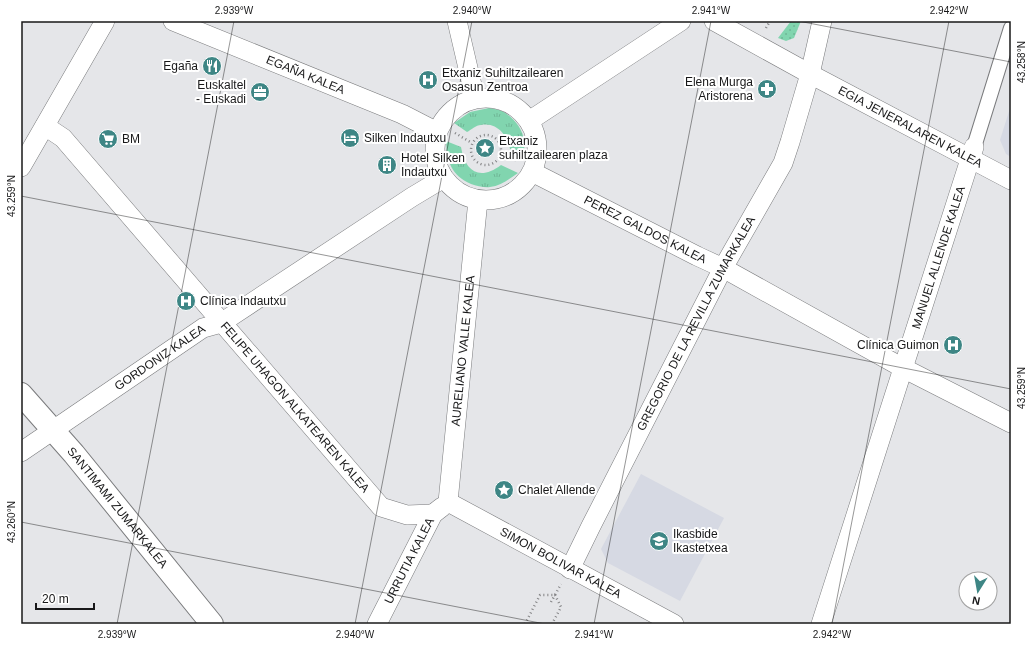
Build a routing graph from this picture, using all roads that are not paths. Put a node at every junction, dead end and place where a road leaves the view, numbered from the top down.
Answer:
1 (104, 21) edge
2 (173, 21) edge
3 (457, 21) edge
4 (681, 21) edge
5 (714, 21) edge
6 (822, 21) edge
7 (1011, 28) edge
8 (810, 74) junction
9 (474, 95) junction
10 (532, 119) junction
11 (45, 126) junction
12 (439, 130) junction
13 (972, 153) junction
14 (21, 167) edge
15 (530, 170) junction
16 (440, 180) junction
17 (1011, 180) edge
18 (478, 203) junction
19 (723, 268) junction
20 (221, 323) junction
21 (903, 368) junction
22 (21, 394) edge
23 (1011, 424) edge
24 (53, 430) junction
25 (21, 452) edge
26 (441, 508) junction
27 (570, 569) junction
28 (212, 624) edge
29 (377, 624) edge
30 (674, 624) edge
31 (821, 624) edge

1 - 11 street
2 - 12 street, EGAÑA KALEA
3 - 9 street
4 - 10 street
5 - 8 street, EGIA JENERALAREN KALEA
6 - 8 street, GREGORIO DE LA REVILLA ZUMARKALEA
7 - 13 street, MANUEL ALLENDE KALEA
8 - 13 street, EGIA JENERALAREN KALEA
8 - 19 street, GREGORIO DE LA REVILLA ZUMARKALEA
9 - 10 street
9 - 12 street
10 - 15 street
11 - 14 street
11 - 20 street, FELIPE UHAGON ALKATEAREN KALEA
12 - 16 street
13 - 17 street, EGIA JENERALAREN KALEA
13 - 21 street, MANUEL ALLENDE KALEA
15 - 18 street
15 - 19 street, PEREZ GALDOS KALEA
16 - 18 street
16 - 20 street, GORDONIZ KALEA
18 - 26 street, AURELIANO VALLE KALEA
19 - 21 street, PEREZ GALDOS KALEA
19 - 27 street, GREGORIO DE LA REVILLA ZUMARKALEA
20 - 24 street, GORDONIZ KALEA
20 - 26 street, FELIPE UHAGON ALKATEAREN KALEA
21 - 23 street, PEREZ GALDOS KALEA
21 - 31 street, MANUEL ALLENDE KALEA
22 - 24 street, SANTIMAMI ZUMARKALEA
24 - 25 street, GORDONIZ KALEA
24 - 28 street, SANTIMAMI ZUMARKALEA
26 - 27 street, SIMON BOLIVAR KALEA
26 - 29 street, URRUTIA KALEA
27 - 30 street, SIMON BOLIVAR KALEA

